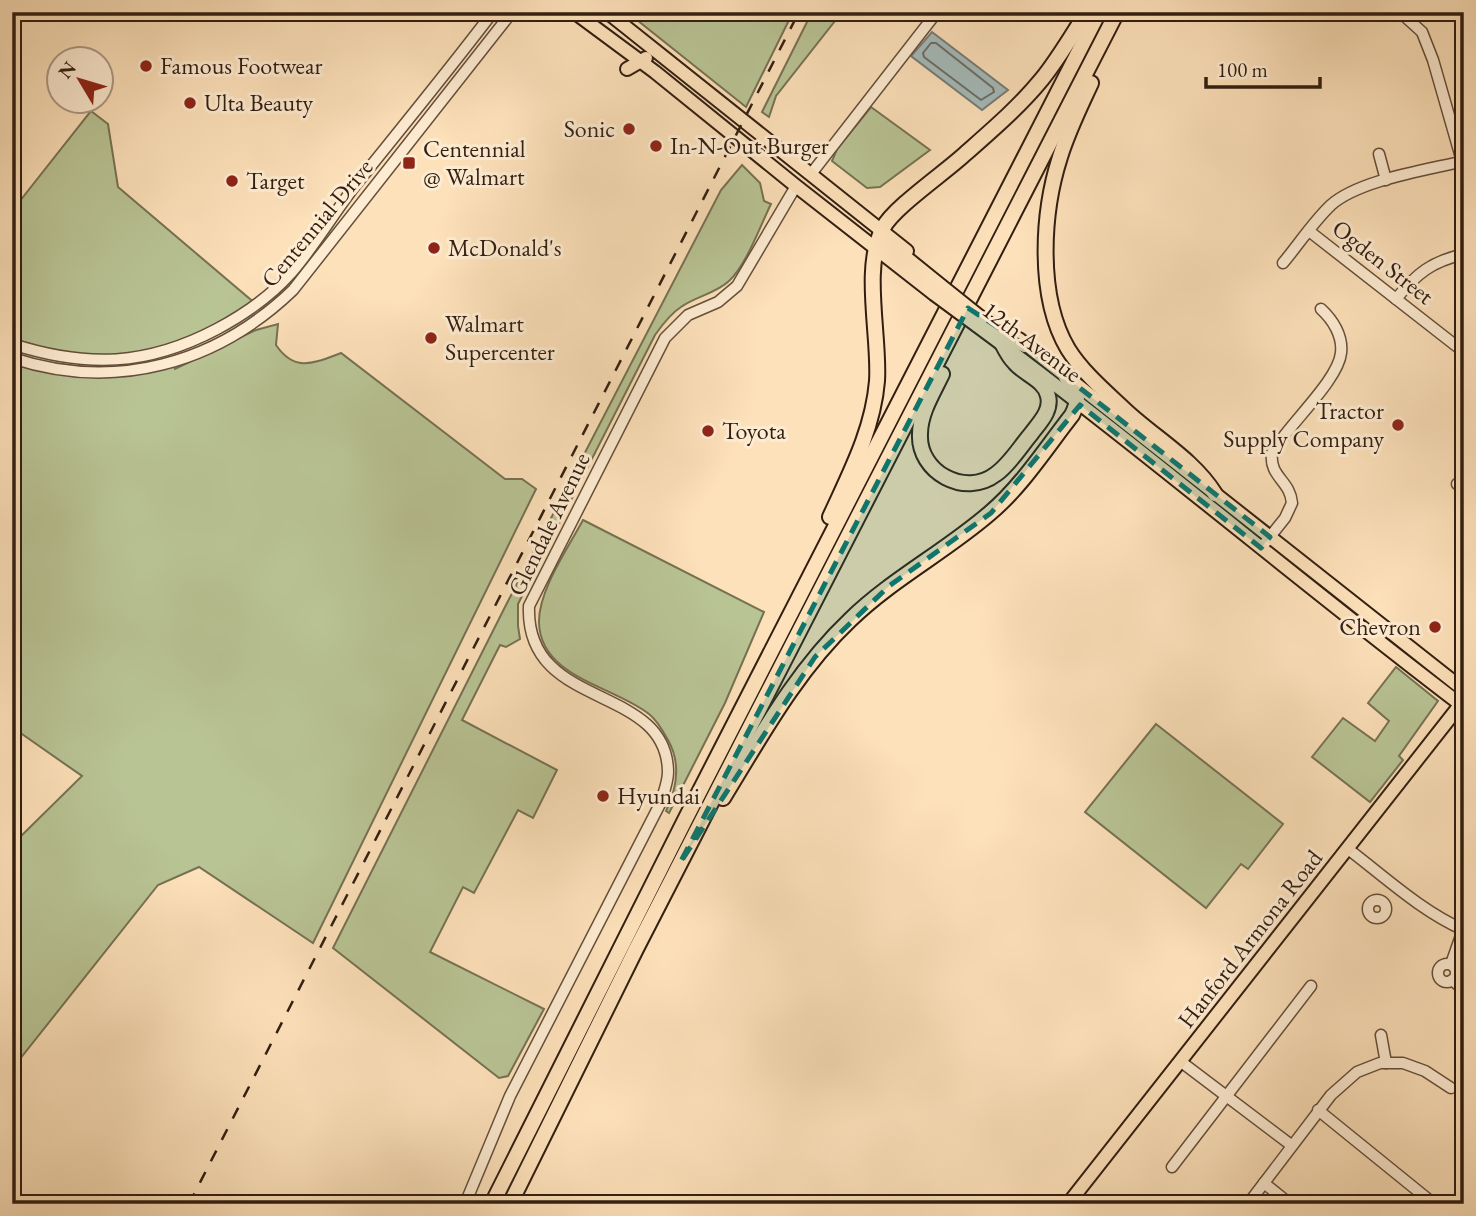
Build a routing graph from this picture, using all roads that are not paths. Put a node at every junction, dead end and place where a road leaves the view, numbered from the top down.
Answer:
1 (493, 12) edge
2 (512, 12) edge
3 (574, 12) edge
4 (607, 12) edge
5 (937, 12) edge
6 (1087, 12) edge
7 (1099, 12) edge
8 (1120, 12) edge
9 (1399, 12) edge
10 (640, 61) junction
11 (627, 69) dead end
12 (719, 102) junction
13 (752, 151) junction
14 (1378, 153) dead end
15 (1463, 161) edge
16 (811, 174) junction
17 (1387, 180) junction
18 (796, 186) junction
19 (882, 230) junction
20 (1309, 231) junction
21 (877, 248) junction
22 (1464, 254) edge
23 (1283, 263) dead end
24 (939, 287) junction
25 (974, 291) junction
26 (1396, 299) junction
27 (1321, 309) dead end
28 (980, 318) junction
29 (12, 344) edge
30 (1003, 345) junction
31 (1025, 345) joint
32 (1464, 352) edge
33 (12, 353) edge
34 (45, 354) junction
35 (12, 358) edge
36 (1066, 377) junction
37 (1078, 404) junction
38 (1215, 494) junction
39 (1270, 537) junction
40 (1261, 548) junction
41 (758, 676) junction
42 (1464, 690) edge
43 (1463, 704) edge
44 (1348, 849) junction
45 (680, 863) junction
46 (1396, 887) junction
47 (1383, 903) dead end
48 (1463, 930) edge
49 (1451, 964) junction
50 (1452, 980) junction
51 (1311, 986) dead end
52 (1464, 990) edge
53 (1381, 1035) dead end
54 (1180, 1061) junction
55 (1386, 1063) junction
56 (1451, 1088) dead end
57 (1225, 1096) junction
58 (1318, 1110) junction
59 (1291, 1145) junction
60 (1172, 1167) dead end
61 (1264, 1183) junction
62 (465, 1204) edge
63 (492, 1204) edge
64 (510, 1204) edge
65 (1068, 1204) edge
66 (1248, 1204) edge
67 (1290, 1204) edge
68 (1434, 1204) edge

1 - 34 street, Centennial Drive
2 - 35 street, Centennial Drive
3 - 10 main road
4 - 12 main road
5 - 16 street
6 - 19 highway
7 - 41 highway
8 - 25 highway
8 - 38 highway
9 - 15 street
10 - 11 main road
10 - 12 main road
10 - 13 main road
12 - 16 main road
13 - 16 main road
13 - 18 main road
14 - 17 street
15 - 17 street
16 - 19 main road
17 - 20 street
18 - 21 main road
18 - 62 street, Glendale Avenue
19 - 21 highway
19 - 24 main road
20 - 23 street
20 - 26 street, Ogden Street
21 - 24 highway
21 - 41 highway
22 - 26 street
24 - 28 highway, bridge
25 - 30 highway
25 - 45 highway
26 - 32 street, Ogden Street
27 - 39 street
28 - 30 main road, 12th Avenue
28 - 31 highway
29 - 34 street, Centennial Drive
30 - 37 main road, 12th Avenue
31 - 36 main road, 12th Avenue
33 - 34 street
36 - 37 highway
36 - 38 main road, 12th Avenue
37 - 40 main road, 12th Avenue
37 - 45 highway
38 - 39 main road, 12th Avenue
39 - 40 street
39 - 42 main road, 12th Avenue
40 - 43 main road, 12th Avenue
41 - 63 highway
43 - 44 main road, Hanford Armona Road
44 - 46 street
44 - 54 main road, Hanford Armona Road
45 - 64 highway
46 - 47 street
46 - 48 street
48 - 49 street
49 - 50 street
49 - 50 street
50 - 52 street
51 - 57 street
53 - 55 street
54 - 57 street
54 - 65 main road, Hanford Armona Road
55 - 56 street
55 - 58 street
57 - 59 street
57 - 60 street
58 - 59 street
58 - 68 street
59 - 61 street
61 - 66 street
61 - 67 street

